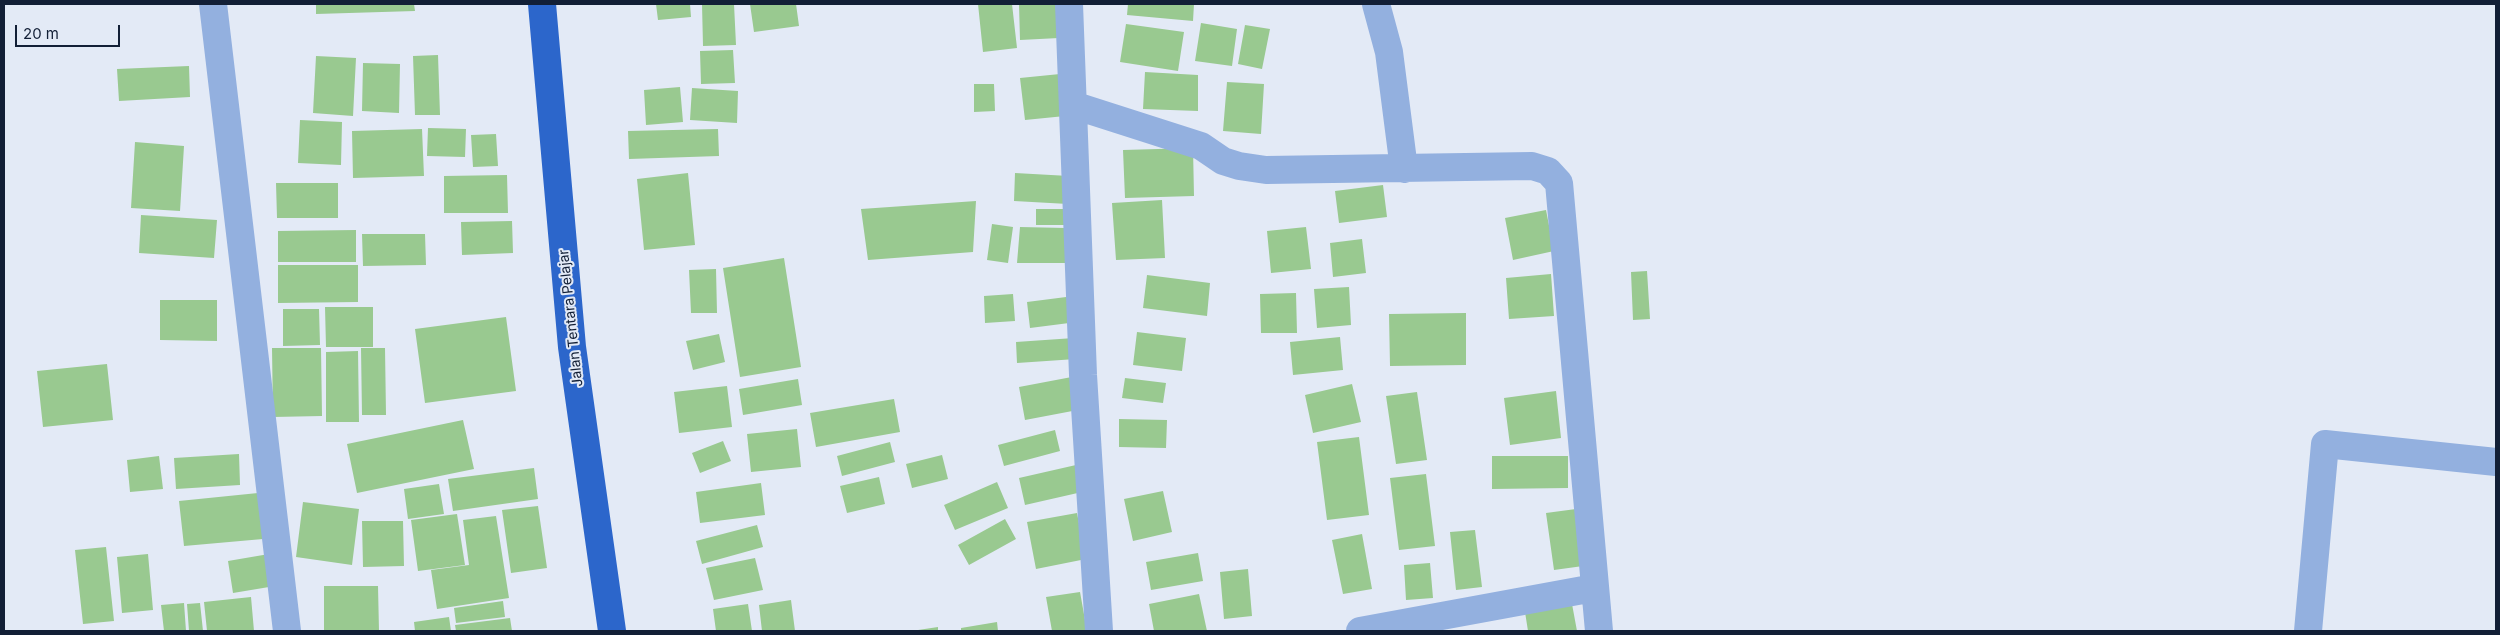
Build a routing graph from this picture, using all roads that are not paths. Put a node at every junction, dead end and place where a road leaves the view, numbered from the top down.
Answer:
1 (213, 4) edge
2 (542, 4) edge
3 (1069, 4) edge
4 (1376, 4) edge
5 (1073, 105) junction
6 (1404, 169) junction
7 (2496, 462) edge
8 (1594, 588) junction
9 (288, 631) edge
10 (612, 631) edge
11 (1098, 631) edge
12 (1360, 631) edge
13 (1599, 631) edge
14 (2308, 631) edge

1 - 9 street
2 - 10 highway, Jalan Tentara Pelajar
3 - 5 street
4 - 6 street
5 - 6 street
5 - 11 street
6 - 8 street
7 - 14 street
8 - 12 street
8 - 13 street

